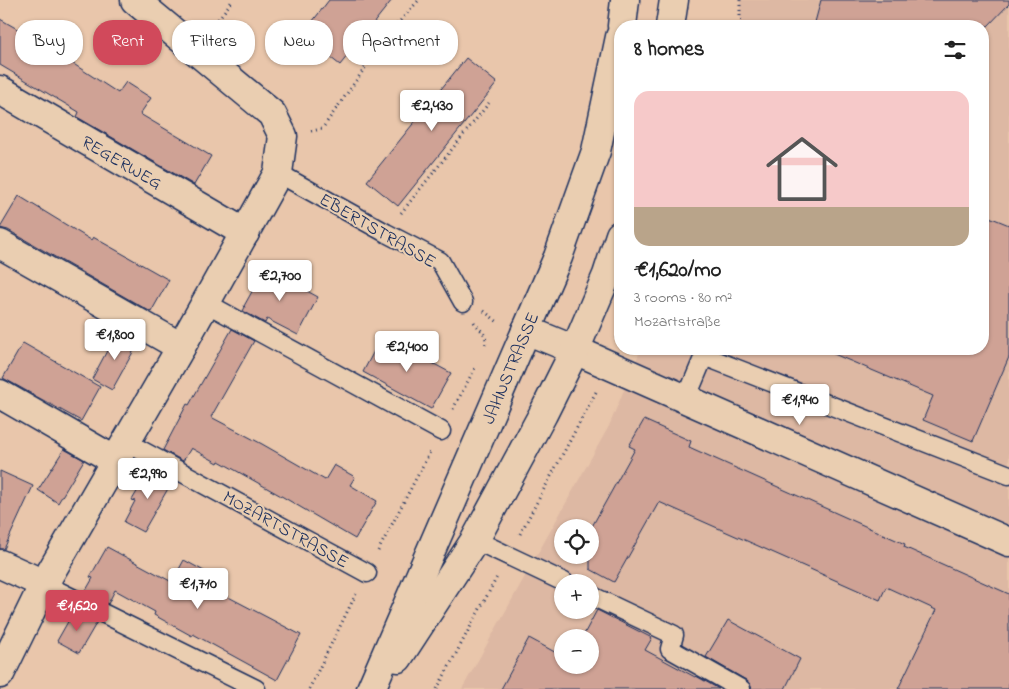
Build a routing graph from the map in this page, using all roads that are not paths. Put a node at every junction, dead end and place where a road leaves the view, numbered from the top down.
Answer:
1 (136, 0) edge
2 (625, 0) edge
3 (674, 0) edge
4 (623, 20) edge
5 (671, 20) edge
6 (614, 66) edge
7 (0, 90) edge
8 (278, 173) junction
9 (245, 233) junction
10 (0, 244) edge
11 (614, 253) edge
12 (463, 302) road end
13 (206, 303) junction
14 (526, 330) junction
15 (181, 347) junction
16 (575, 350) junction
17 (0, 394) edge
18 (686, 399) junction
19 (440, 431) road end
20 (121, 452) junction
21 (1009, 476) edge
22 (475, 540) junction
23 (1009, 542) edge
24 (0, 564) edge
25 (367, 573) road end
26 (554, 577) edge
27 (44, 584) junction
28 (599, 599) edge
29 (0, 674) edge
30 (256, 689) edge
31 (371, 689) edge
32 (378, 689) edge
33 (741, 689) edge

1 - 8 street
2 - 4 street
3 - 5 street
6 - 14 street, JAHNSTRASSE
7 - 9 street, REGERWEG
8 - 9 street
8 - 12 lane, EBERTSTRASSE
9 - 13 street
10 - 15 street
11 - 16 street
13 - 15 street
13 - 19 lane
14 - 16 street
14 - 31 street, JAHNSTRASSE
15 - 20 street
16 - 18 street
16 - 22 street
17 - 20 street
18 - 21 lane
18 - 23 street
20 - 25 lane, MOZARTSTRASSE
20 - 27 street
22 - 26 lane
22 - 32 street
24 - 27 street
27 - 29 street
27 - 30 lane
28 - 33 lane

